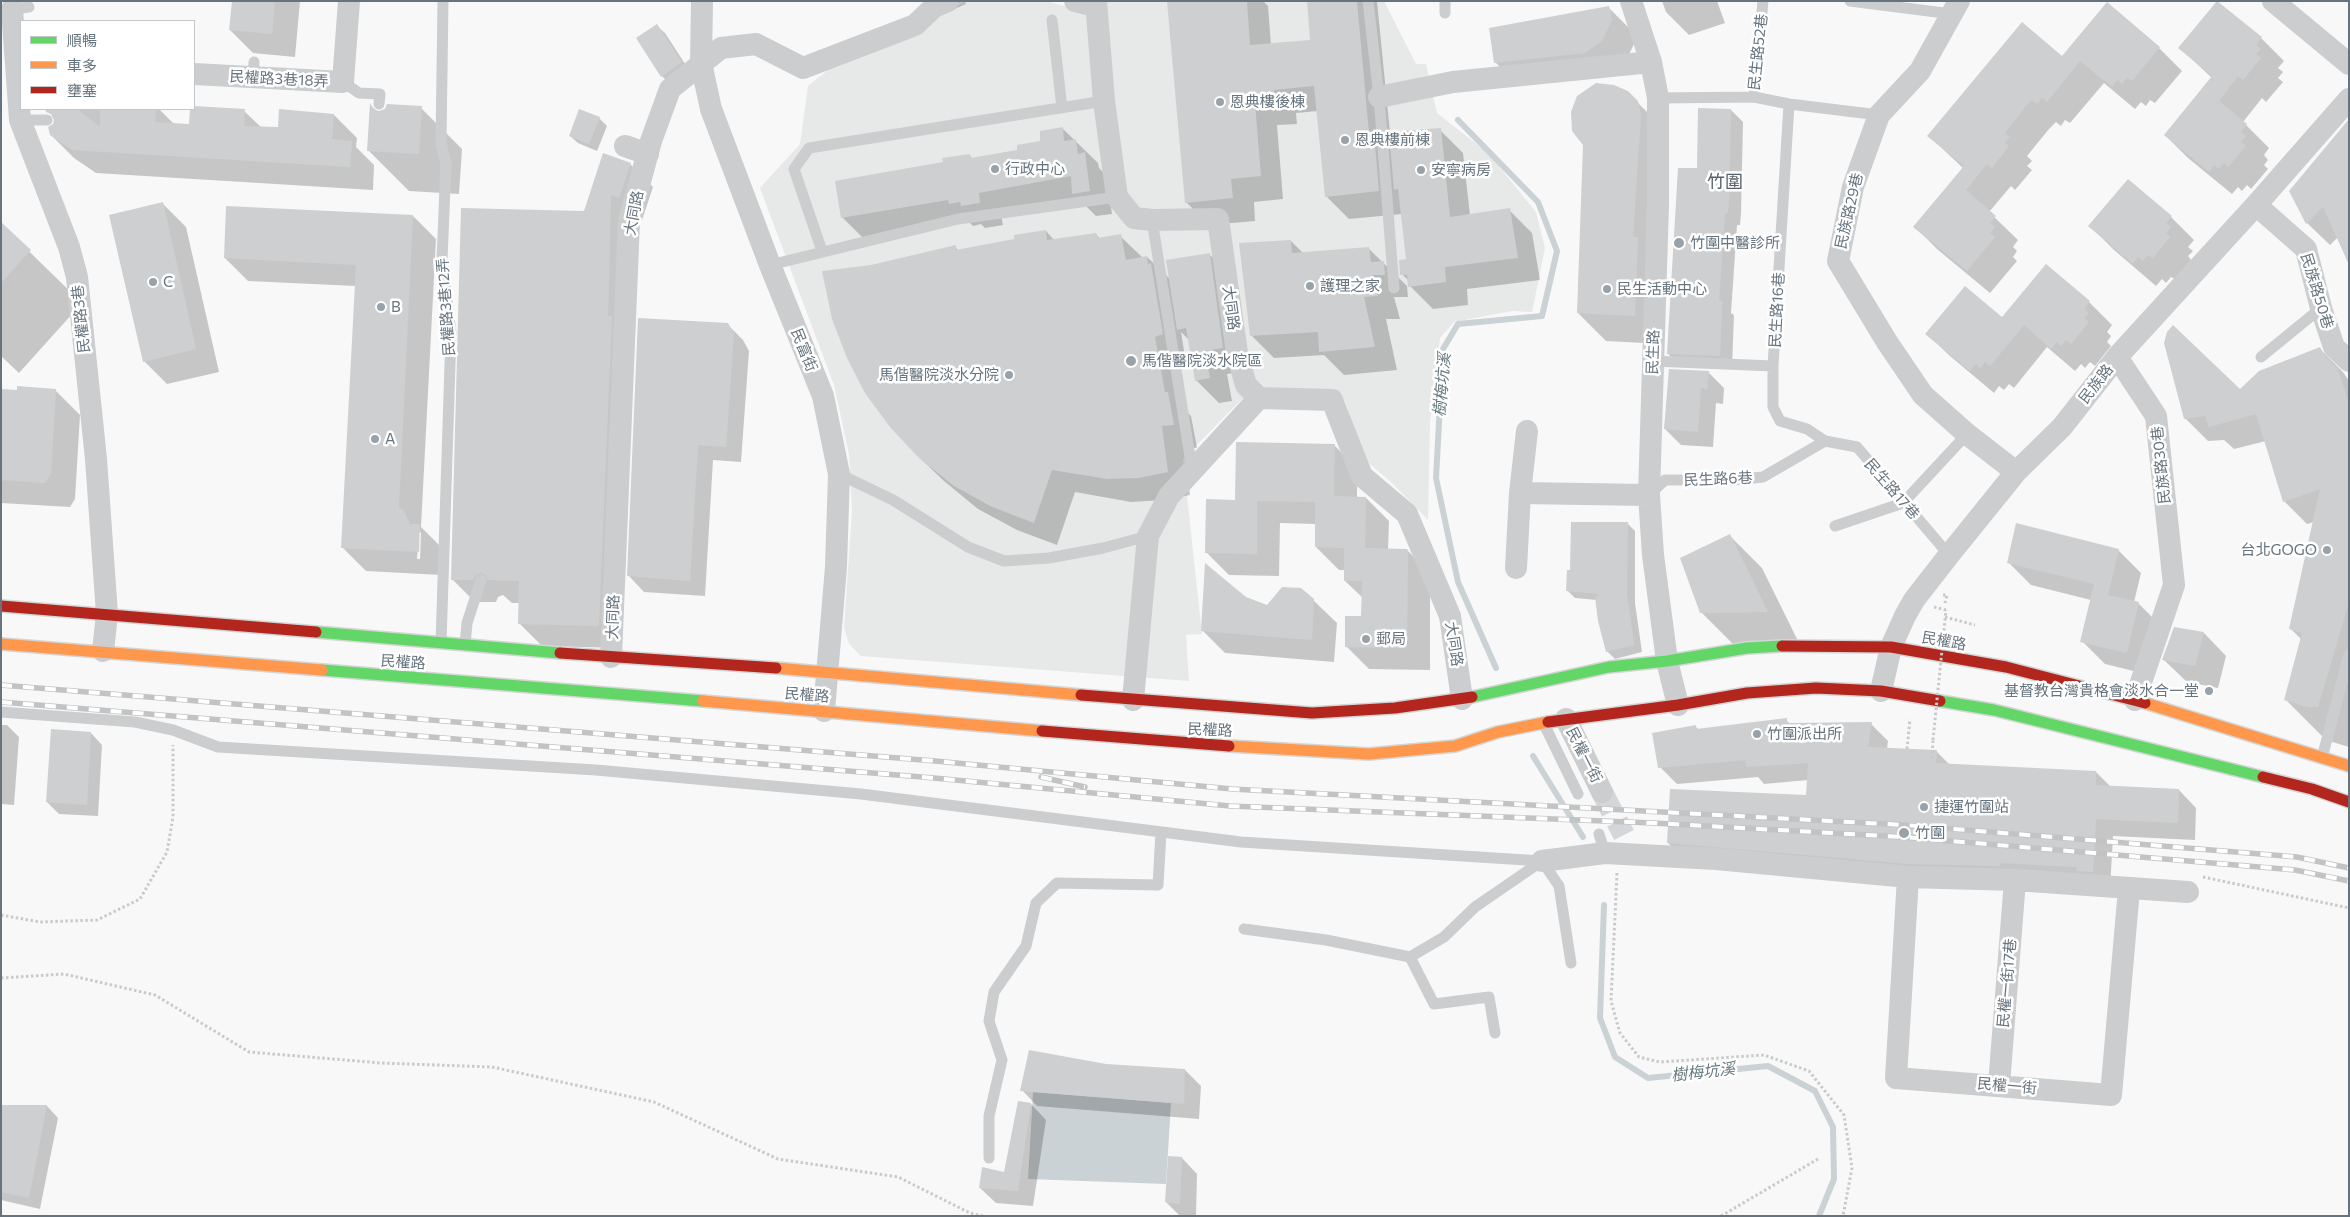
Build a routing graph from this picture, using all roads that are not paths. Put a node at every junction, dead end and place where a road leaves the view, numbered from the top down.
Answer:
1 (349, 1) edge
2 (443, 1) edge
3 (702, 1) edge
4 (948, 1) edge
5 (1368, 1) edge
6 (1445, 1) edge
7 (1631, 1) edge
8 (1763, 1) edge
9 (1850, 1) edge
10 (2273, 1) edge
11 (1089, 3) edge
12 (1955, 8) edge
13 (19, 10) edge
14 (1445, 13) dead end
15 (1052, 20) dead end
16 (1651, 62) junction
17 (701, 63) junction
18 (2349, 64) edge
19 (195, 74) edge
20 (343, 82) junction
21 (1379, 97) junction
22 (1754, 97) junction
23 (1658, 98) junction
24 (2349, 99) edge
25 (1104, 102) junction
26 (379, 104) dead end
27 (1789, 104) junction
28 (1062, 108) junction
29 (1879, 115) junction
30 (20, 120) junction
31 (47, 120) dead end
32 (625, 146) dead end
33 (648, 154) junction
34 (1117, 197) junction
35 (2256, 205) junction
36 (1152, 220) junction
37 (822, 251) junction
38 (770, 265) junction
39 (1394, 288) dead end
40 (2321, 308) junction
41 (2117, 357) junction
42 (2261, 357) dead end
43 (1652, 361) junction
44 (2349, 361) edge
45 (1773, 366) junction
46 (1259, 398) junction
47 (1527, 431) dead end
48 (1967, 434) junction
49 (1825, 441) junction
50 (1192, 469) junction
51 (2016, 472) junction
52 (840, 474) junction
53 (1520, 493) junction
54 (1649, 495) junction
55 (1903, 502) junction
56 (1835, 526) dead end
57 (1148, 536) junction
58 (1949, 555) junction
59 (1516, 568) dead end
60 (481, 580) dead end
61 (1, 606) edge
62 (106, 614) junction
63 (441, 643) junction
64 (1, 644) edge
65 (465, 645) junction
66 (1891, 647) junction
67 (103, 651) junction
68 (2349, 655) edge
69 (611, 657) junction
70 (1667, 661) junction
71 (827, 672) junction
72 (1881, 691) junction
73 (1462, 699) junction
74 (1133, 700) junction
75 (2136, 700) junction
76 (1678, 705) junction
77 (824, 711) junction
78 (1, 712) edge
79 (1566, 719) junction
80 (1544, 724) junction
81 (2322, 758) junction
82 (2349, 766) edge
83 (1602, 792) tunnel mouth
84 (1578, 794) dead end
85 (2349, 802) edge
86 (1161, 832) junction
87 (1542, 861) junction
88 (1908, 877) junction
89 (2015, 880) junction
90 (2129, 888) junction
91 (2188, 892) dead end
92 (1244, 929) dead end
93 (1410, 957) junction
94 (1571, 963) dead end
95 (1495, 1033) dead end
96 (1999, 1086) junction
97 (989, 1158) dead end

1 - 20 street, 民權路3巷18弄
2 - 63 lane, 民權路3巷12弄
3 - 17 street, 民富街
4 - 17 street, 大同路
5 - 21 lane
6 - 14 lane
7 - 16 street, 民生路
8 - 22 lane, 民生路52巷
9 - 12 lane
10 - 18 street
11 - 25 street
12 - 29 street, 民族路29巷
13 - 30 street, 民權路3巷
15 - 28 lane
16 - 21 street
16 - 23 street, 民生路
17 - 33 street, 大同路
17 - 38 street, 民富街
19 - 20 street, 民權路3巷18弄
20 - 26 lane
21 - 39 lane
22 - 23 lane, 民生路52巷
22 - 27 lane
23 - 43 street, 民生路
24 - 35 street, 民族路
25 - 28 lane
25 - 34 street
27 - 29 lane
27 - 45 lane, 民生路16巷
28 - 37 lane
29 - 48 street, 民族路29巷
30 - 31 lane
30 - 62 street, 民權路3巷
32 - 33 street
33 - 69 street, 大同路
34 - 36 street, 大同路
34 - 37 lane
35 - 40 street, 民族路50巷
35 - 41 street, 民族路
36 - 46 street, 大同路
36 - 50 lane
37 - 38 lane
38 - 52 street, 民富街
40 - 42 lane
40 - 44 street, 民族路50巷
41 - 51 street, 民族路
41 - 75 street, 民族路30巷
43 - 45 lane, 民生路16巷
43 - 54 street, 民生路
45 - 49 lane
46 - 50 street
46 - 73 street, 大同路
47 - 53 street
48 - 51 street, 民族路29巷
48 - 55 lane
49 - 54 lane, 民生路6巷
49 - 55 lane, 民生路17巷
50 - 57 street
51 - 58 street, 民族路
52 - 57 lane
52 - 71 street, 民富街
53 - 54 street
53 - 59 street
54 - 70 street, 民生路
55 - 56 lane
55 - 58 lane, 民生路17巷
57 - 74 street
58 - 66 street, 民族路
60 - 65 lane
61 - 62 main road, 民權路
62 - 63 main road, 民權路
62 - 67 street, 民權路3巷
63 - 65 main road, 民權路
64 - 67 main road, 民權路
65 - 69 main road, 民權路
66 - 70 main road, 民權路
66 - 72 street, 民族路
66 - 75 main road, 民權路
67 - 77 main road, 民權路
68 - 81 lane
69 - 71 main road, 民權路
70 - 73 main road, 民權路
70 - 76 street, 民生路
71 - 74 main road, 民權路
71 - 77 street, 民富街
72 - 76 main road
72 - 85 main road
73 - 74 main road, 民權路
75 - 81 main road, 民權路
76 - 79 main road
77 - 80 main road, 民權路
78 - 86 lane
79 - 80 main road
79 - 83 street, 民權一街
80 - 84 lane
81 - 82 main road, 民權路
86 - 87 lane
86 - 97 lane
87 - 88 street
87 - 93 lane
87 - 94 lane
88 - 89 street
88 - 96 street, 民權一街
89 - 90 street
89 - 96 street, 民權一街17巷
90 - 91 street
90 - 96 street, 民權一街
92 - 93 lane
93 - 95 lane

